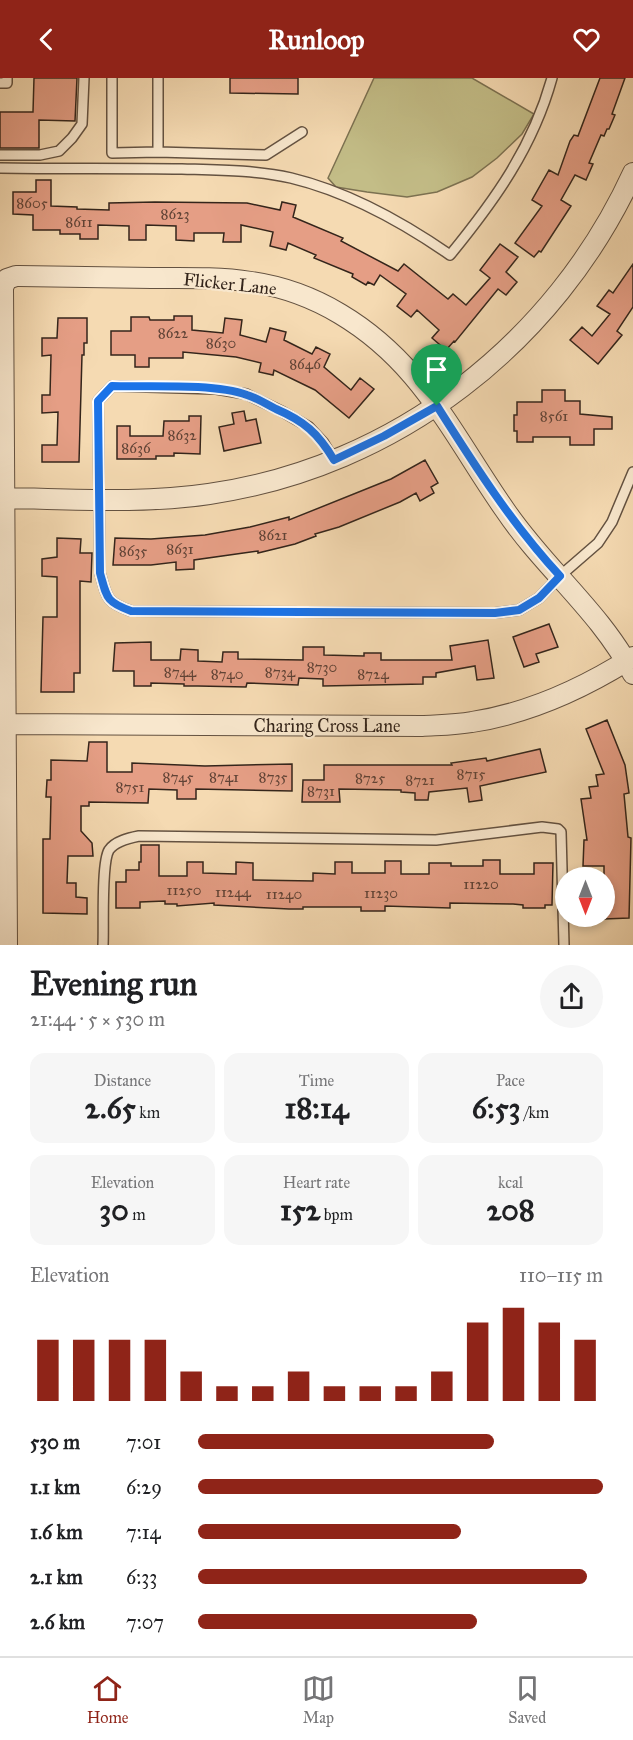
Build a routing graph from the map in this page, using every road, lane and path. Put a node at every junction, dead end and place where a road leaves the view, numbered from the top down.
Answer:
1 (7, 78) edge
2 (84, 78) edge
3 (112, 78) edge
4 (158, 78) edge
5 (552, 78) edge
6 (0, 83) edge
7 (302, 132) dead end
8 (158, 152) junction
9 (0, 155) edge
10 (0, 168) edge
11 (633, 173) edge
12 (437, 406) junction
13 (334, 460) junction
14 (633, 472) edge
15 (5, 498) junction
16 (100, 500) junction
17 (560, 576) junction
18 (631, 664) edge
19 (6, 724) junction
20 (7, 945) edge
21 (104, 945) edge
22 (564, 945) edge

1 - 6 lane
2 - 9 lane
3 - 8 lane
4 - 8 lane
5 - 10 lane
7 - 8 lane
11 - 12 street
12 - 13 street
12 - 15 street, Flicker Lane
12 - 17 street, Flicker Lane
13 - 16 street
13 - 16 lane
14 - 17 lane
15 - 16 street
15 - 19 street
16 - 17 lane
17 - 18 street, Flicker Lane
18 - 19 street, Charing Cross Lane
19 - 20 street
21 - 22 lane

